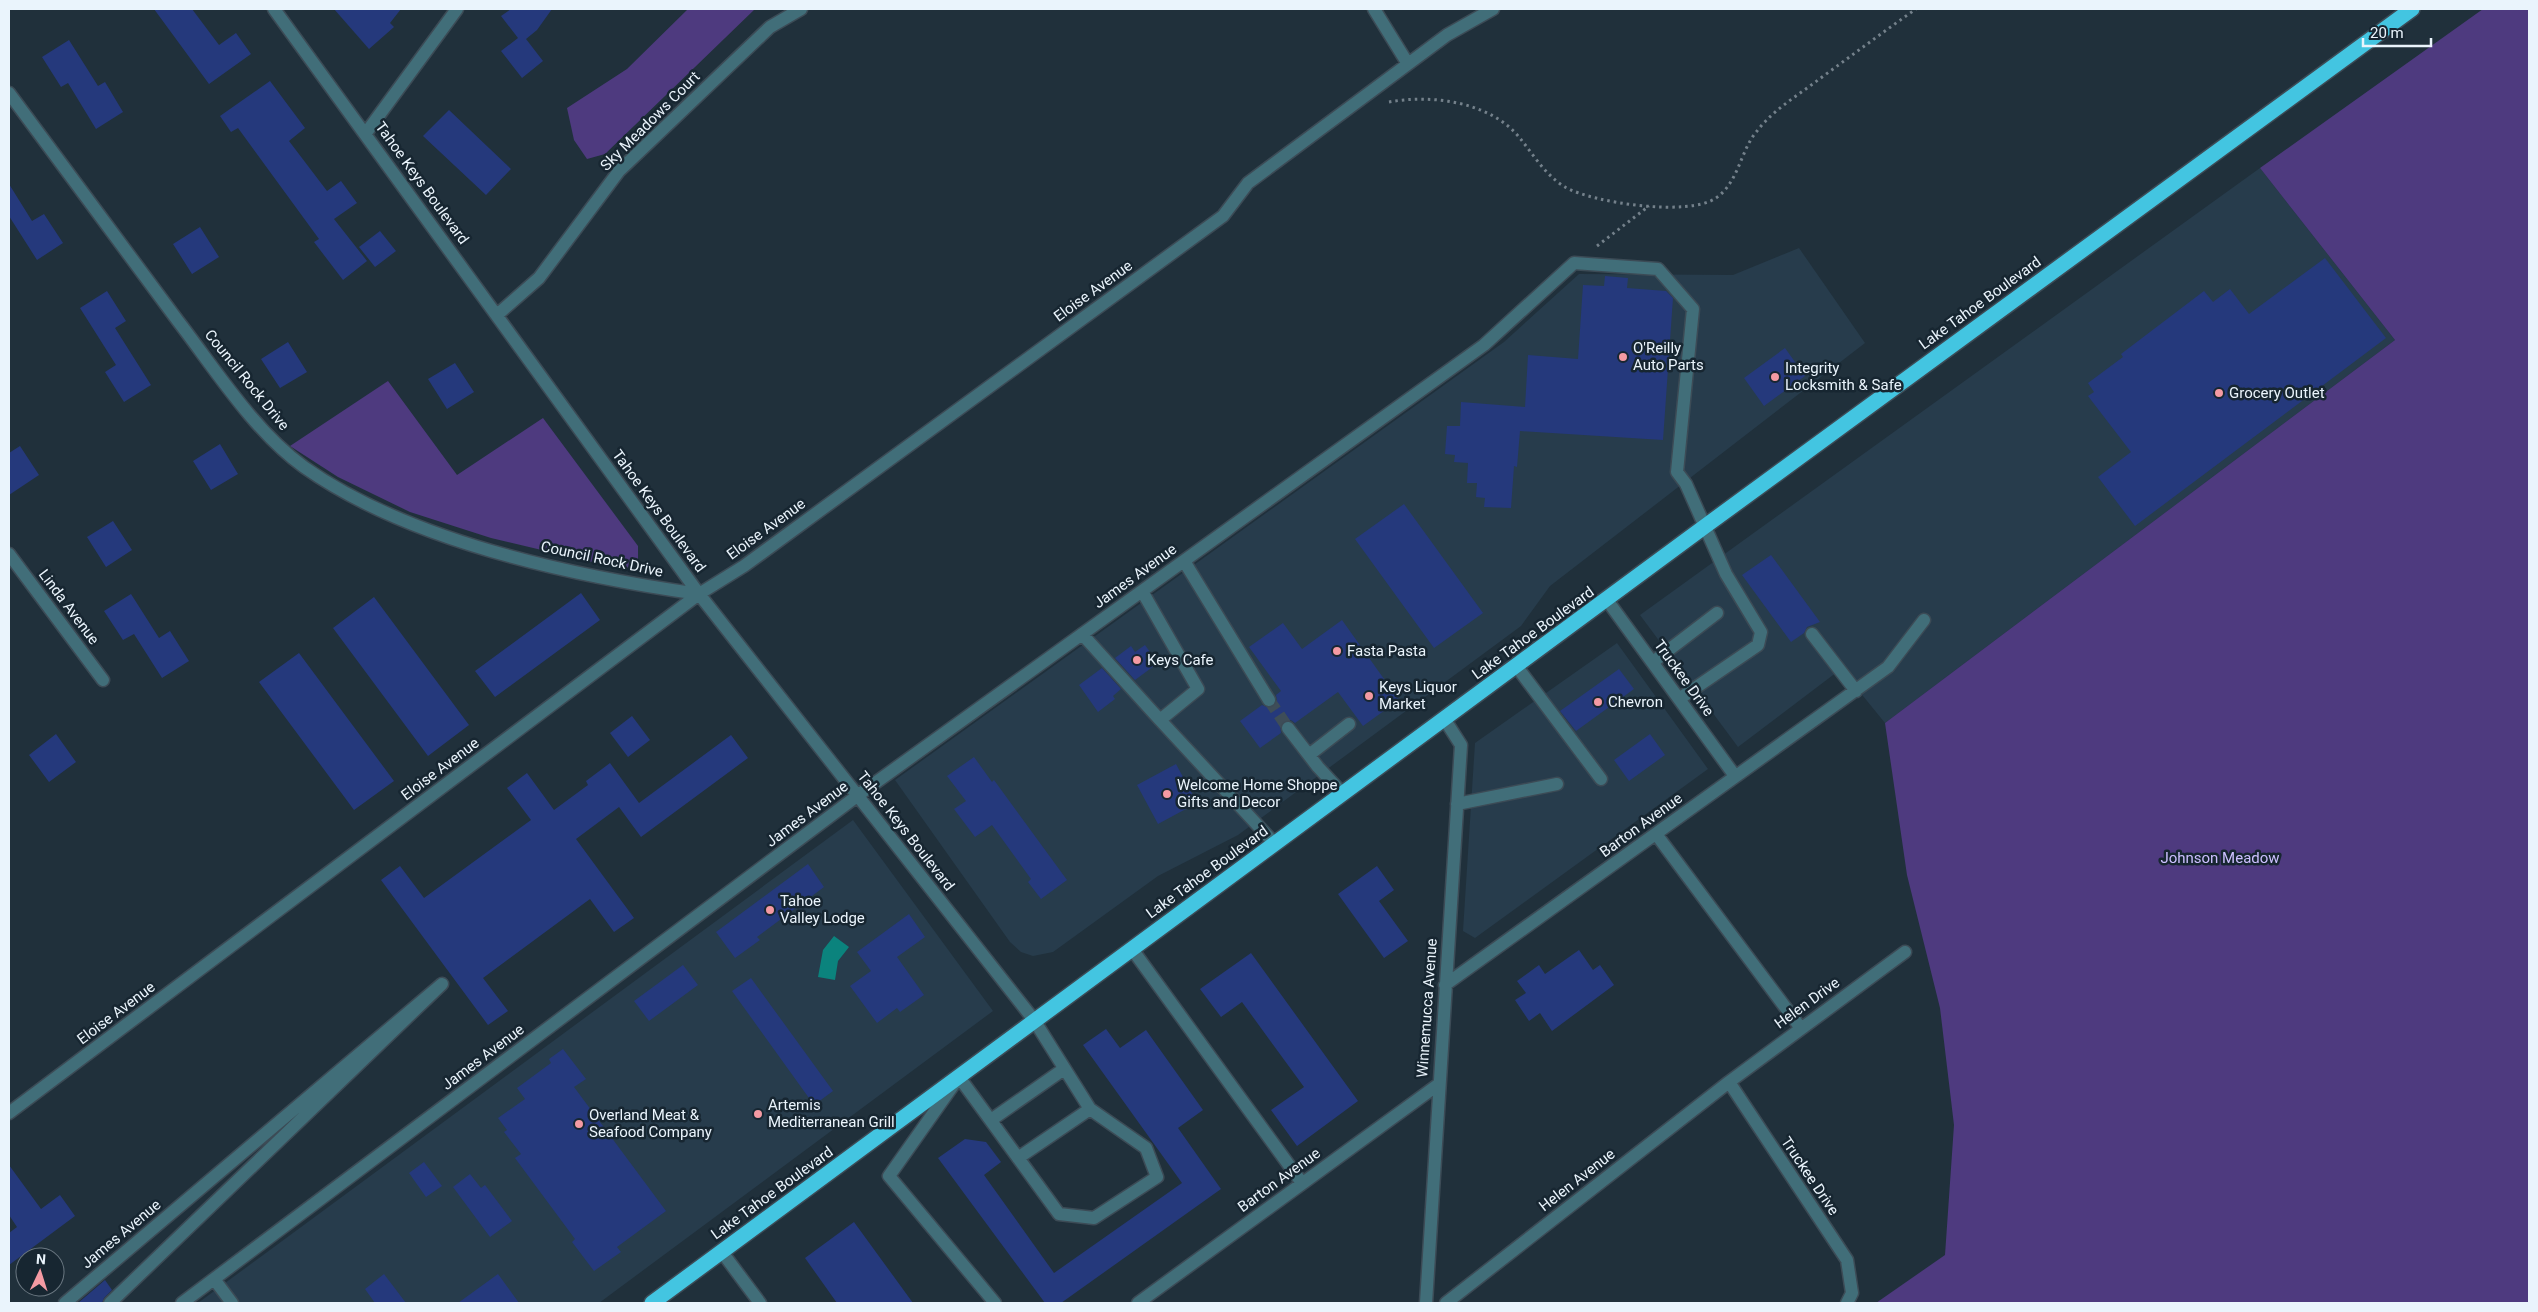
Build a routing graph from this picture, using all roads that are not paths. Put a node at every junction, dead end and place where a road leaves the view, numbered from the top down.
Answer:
1 (274, 9) edge
2 (456, 9) edge
3 (801, 9) edge
4 (1374, 9) edge
5 (1493, 9) edge
6 (2412, 9) edge
7 (1408, 64) junction
8 (9, 93) edge
9 (366, 133) junction
10 (497, 315) junction
11 (1704, 527) junction
12 (9, 554) edge
13 (1184, 561) junction
14 (1142, 591) junction
15 (699, 594) junction
16 (1607, 600) junction
17 (1717, 613) dead end
18 (1924, 620) dead end
19 (1082, 634) junction
20 (1812, 634) dead end
21 (1653, 662) junction
22 (1517, 666) junction
23 (103, 680) dead end
24 (1856, 691) junction
25 (1679, 699) junction
26 (1269, 700) tunnel mouth
27 (1160, 720) junction
28 (1445, 720) junction
29 (1349, 724) dead end
30 (1288, 728) tunnel mouth
31 (1309, 755) junction
32 (1735, 776) junction
33 (1601, 779) dead end
34 (1556, 784) dead end
35 (1342, 794) junction
36 (857, 796) junction
37 (1457, 804) junction
38 (1656, 834) junction
39 (1275, 844) junction
40 (1132, 949) junction
41 (1905, 952) dead end
42 (442, 984) junction
43 (1445, 985) junction
44 (1034, 1020) junction
45 (1800, 1028) junction
46 (1064, 1069) junction
47 (959, 1077) junction
48 (1729, 1082) junction
49 (1439, 1084) junction
50 (1090, 1109) junction
51 (9, 1113) edge
52 (991, 1120) junction
53 (1018, 1158) junction
54 (1302, 1183) junction
55 (722, 1252) junction
56 (214, 1279) junction
57 (1850, 1298) edge
58 (64, 1303) edge
59 (110, 1303) edge
60 (116, 1303) edge
61 (182, 1303) edge
62 (232, 1303) edge
63 (652, 1303) edge
64 (760, 1303) edge
65 (995, 1303) edge
66 (1138, 1303) edge
67 (1426, 1303) edge
68 (1446, 1303) edge

1 - 9 street, Tahoe Keys Boulevard
2 - 9 street
3 - 10 street, Sky Meadows Court
4 - 7 street
5 - 7 street, Eloise Avenue
6 - 11 highway, Lake Tahoe Boulevard
7 - 15 street, Eloise Avenue
8 - 15 street, Council Rock Drive
9 - 10 street, Tahoe Keys Boulevard
10 - 15 street, Tahoe Keys Boulevard
11 - 13 street, James Avenue
11 - 16 highway, Lake Tahoe Boulevard
11 - 25 street
12 - 23 street, Linda Avenue
13 - 14 street, James Avenue
13 - 26 street
14 - 19 street, James Avenue
14 - 27 street
15 - 36 street, Tahoe Keys Boulevard
15 - 51 street, Eloise Avenue
16 - 21 street, Truckee Drive
16 - 22 highway, Lake Tahoe Boulevard
17 - 21 street
18 - 24 street, Barton Avenue
19 - 27 street
19 - 36 street, James Avenue
20 - 24 street
21 - 25 street, Truckee Drive
22 - 28 highway, Lake Tahoe Boulevard
22 - 33 street
24 - 32 street, Barton Avenue
25 - 32 street, Truckee Drive
27 - 39 street
28 - 35 highway, Lake Tahoe Boulevard
28 - 37 street, Winnemucca Avenue
29 - 31 street
30 - 31 street
31 - 35 street
32 - 38 street, Barton Avenue
34 - 37 street
35 - 39 highway, Lake Tahoe Boulevard
36 - 44 street, Tahoe Keys Boulevard
36 - 56 street, James Avenue
37 - 43 street, Winnemucca Avenue
38 - 43 street, Barton Avenue
38 - 45 street
39 - 40 highway, Lake Tahoe Boulevard
40 - 44 highway, Lake Tahoe Boulevard
40 - 54 street
41 - 45 street, Helen Drive
42 - 58 street, James Avenue
42 - 59 street
42 - 60 street
43 - 49 street, Winnemucca Avenue
44 - 46 street, Tahoe Keys Boulevard
44 - 47 highway, Lake Tahoe Boulevard
45 - 48 street, Helen Drive
46 - 50 street, Tahoe Keys Boulevard
46 - 52 street
47 - 52 street
47 - 55 highway, Lake Tahoe Boulevard
47 - 65 street
48 - 57 street, Truckee Drive
48 - 68 street, Helen Avenue
49 - 54 street, Barton Avenue
49 - 67 street, Winnemucca Avenue
50 - 53 street
50 - 53 street
52 - 53 street
54 - 66 street, Barton Avenue
55 - 63 highway, Lake Tahoe Boulevard
55 - 64 street
56 - 61 street, James Avenue
56 - 62 street

